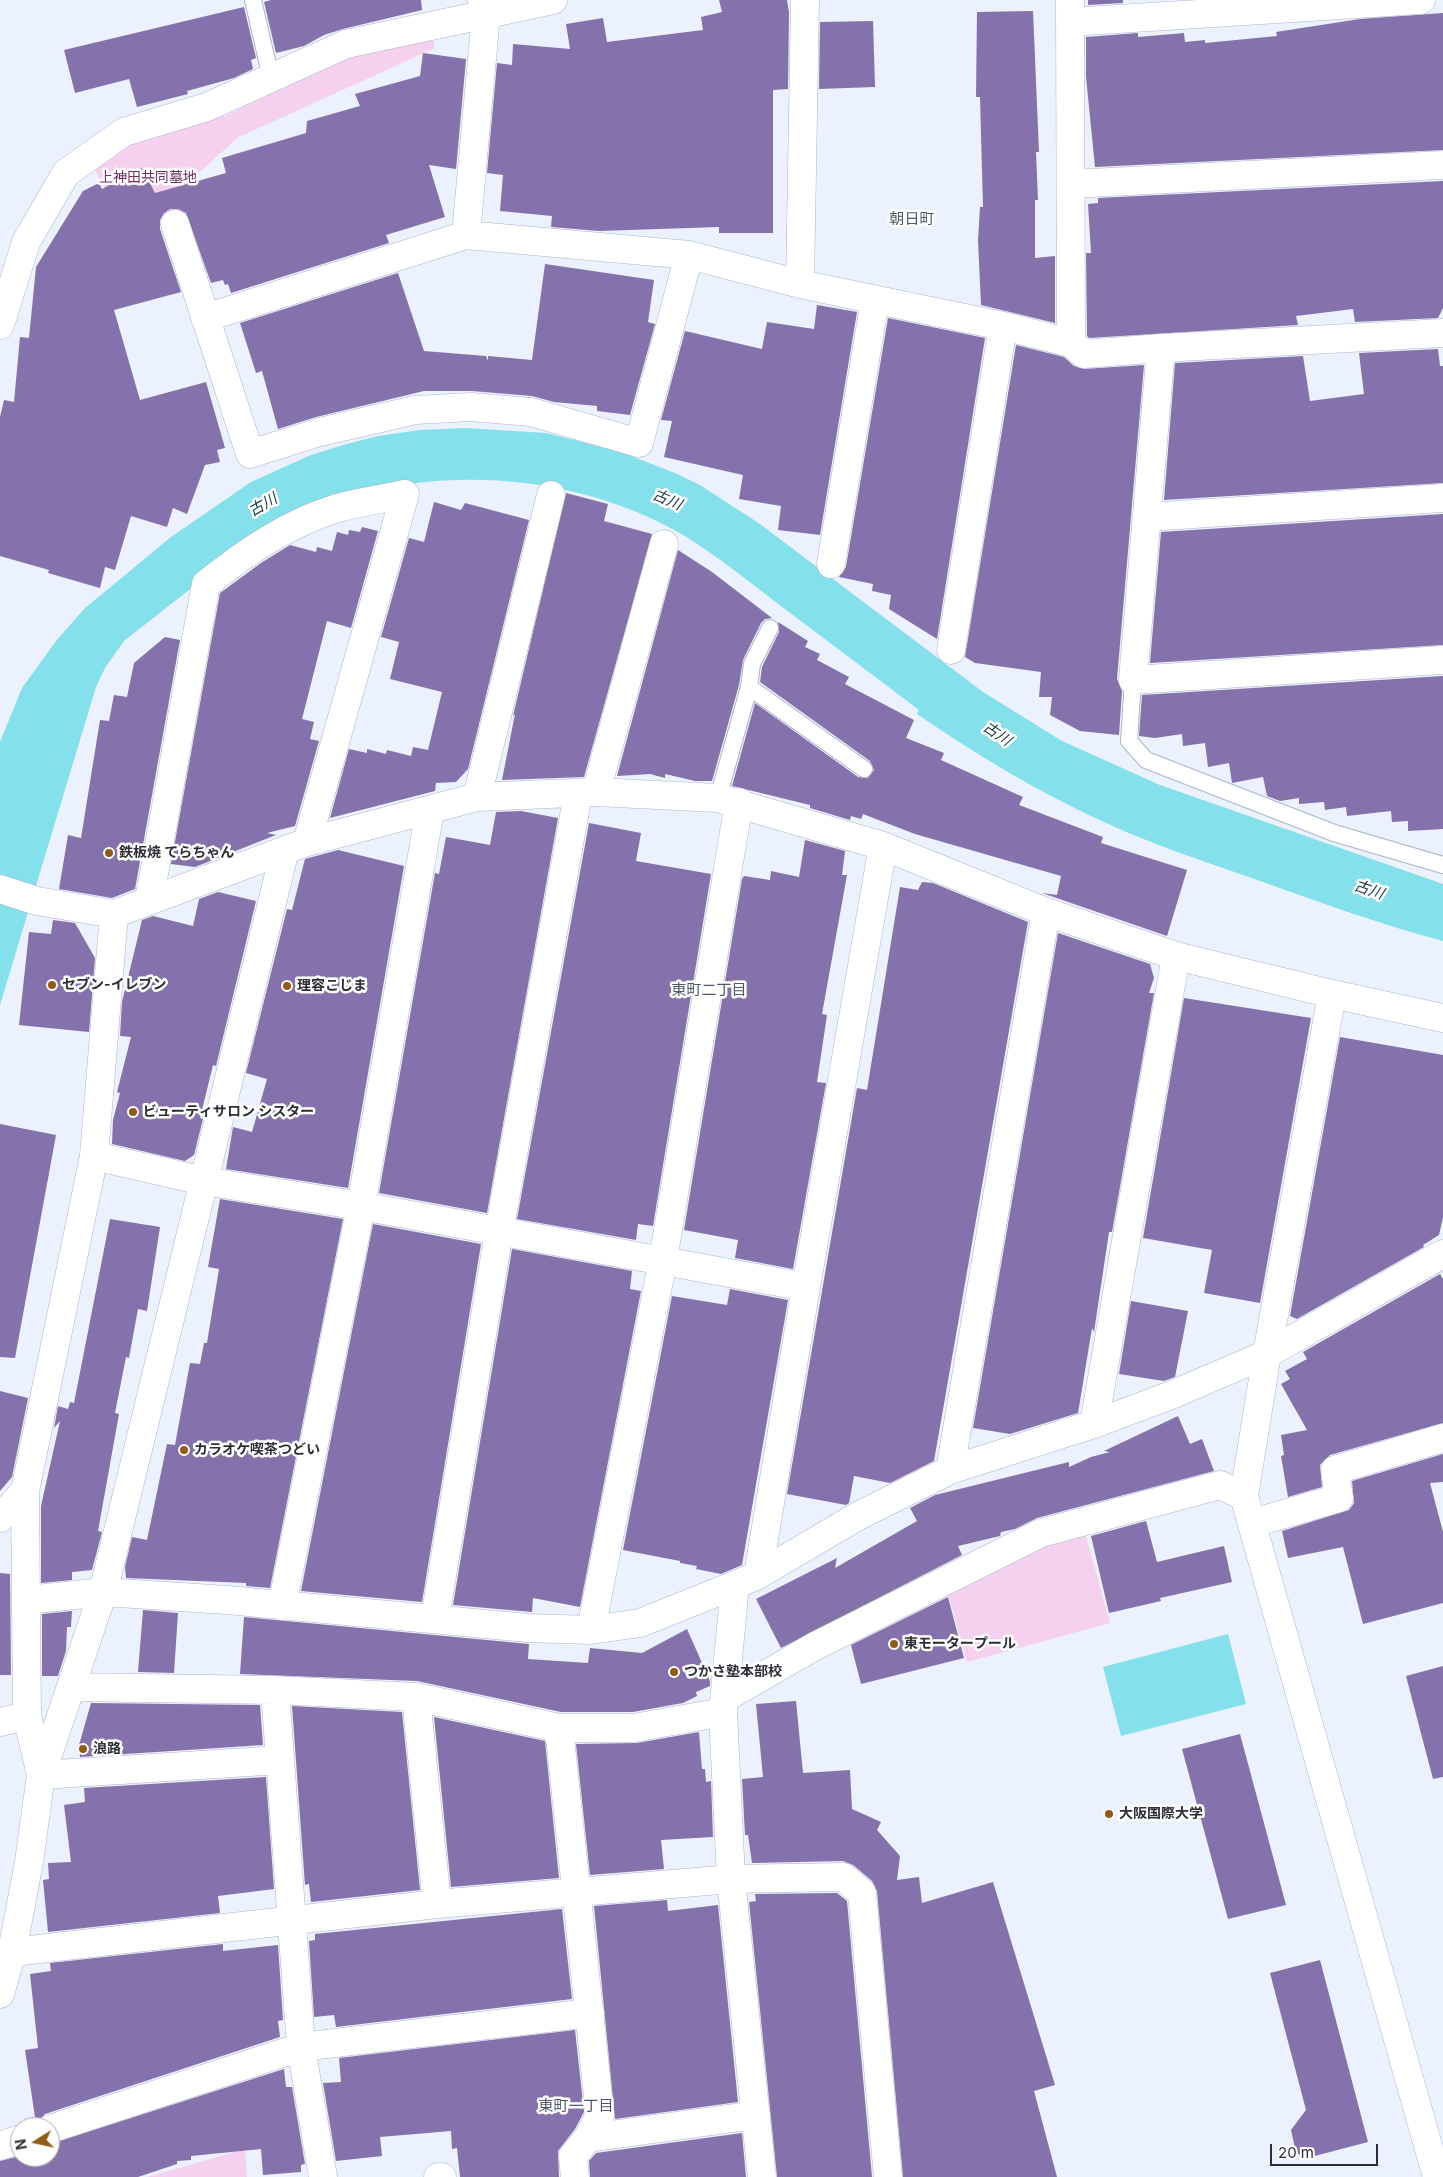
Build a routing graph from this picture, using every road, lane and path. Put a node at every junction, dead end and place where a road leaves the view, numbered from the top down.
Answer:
1 (252, 0) edge
2 (553, 0) edge
3 (804, 0) edge
4 (1420, 0) edge
5 (484, 8) edge
6 (1070, 11) edge
7 (272, 78) junction
8 (1443, 165) edge
9 (1071, 184) junction
10 (175, 224) dead end
11 (466, 234) junction
12 (689, 255) junction
13 (800, 284) junction
14 (875, 300) junction
15 (205, 318) junction
16 (0, 325) edge
17 (1003, 326) junction
18 (1443, 333) edge
19 (1071, 343) junction
20 (1161, 348) junction
21 (551, 495) dead end
22 (1443, 498) edge
23 (1147, 517) junction
24 (664, 544) dead end
25 (831, 564) dead end
26 (770, 628) dead end
27 (951, 650) dead end
28 (1443, 660) edge
29 (1133, 680) junction
30 (749, 687) junction
31 (864, 769) dead end
32 (587, 793) junction
33 (476, 797) junction
34 (728, 800) junction
35 (430, 810) junction
36 (296, 846) junction
37 (883, 846) junction
38 (1443, 865) edge
39 (0, 889) edge
40 (149, 901) junction
41 (1046, 912) junction
42 (114, 914) junction
43 (1176, 956) junction
44 (1332, 994) junction
45 (1443, 1018) edge
46 (94, 1156) junction
47 (204, 1182) junction
48 (361, 1206) junction
49 (499, 1232) junction
50 (1443, 1254) edge
51 (663, 1260) junction
52 (806, 1287) junction
53 (1267, 1354) junction
54 (1094, 1424) junction
55 (1443, 1438) edge
56 (950, 1470) junction
57 (25, 1491) junction
58 (1244, 1496) junction
59 (0, 1518) edge
60 (1254, 1523) junction
61 (747, 1580) junction
62 (103, 1592) junction
63 (27, 1600) junction
64 (282, 1606) junction
65 (435, 1618) junction
66 (591, 1630) junction
67 (72, 1688) junction
68 (275, 1690) junction
69 (416, 1697) junction
70 (724, 1705) junction
71 (27, 1716) junction
72 (0, 1722) edge
73 (559, 1728) junction
74 (280, 1760) junction
75 (41, 1776) junction
76 (731, 1879) junction
77 (577, 1894) junction
78 (437, 1904) junction
79 (293, 1920) junction
80 (12, 1952) junction
81 (0, 1994) edge
82 (590, 2013) junction
83 (301, 2047) junction
84 (756, 2116) junction
85 (60, 2126) edge
86 (588, 2138) junction
87 (322, 2177) edge
88 (438, 2177) edge
89 (442, 2177) edge
90 (575, 2177) edge
91 (762, 2177) edge
92 (888, 2177) edge
93 (1436, 2177) edge

1 - 7 lane
2 - 5 street
3 - 13 street
4 - 6 street
5 - 7 street
5 - 11 street
6 - 9 street
7 - 16 street
8 - 9 street
9 - 19 street
10 - 15 street
11 - 12 street
11 - 15 street
12 - 13 street
12 - 15 street
13 - 14 street
14 - 17 street
14 - 25 street
17 - 19 street
17 - 27 street
18 - 20 street
19 - 20 street
20 - 23 street
21 - 33 street
22 - 23 street
23 - 29 street
24 - 32 street
26 - 30 lane
28 - 29 street
29 - 38 lane
30 - 31 lane
30 - 34 lane
32 - 33 street
32 - 34 street
32 - 49 street
33 - 35 street
34 - 37 street
34 - 51 street
35 - 36 street
35 - 48 street
36 - 40 street
36 - 40 street
36 - 47 street
37 - 41 street
37 - 52 street
39 - 42 street
40 - 42 street
41 - 43 street
41 - 56 street
42 - 46 street
43 - 44 street
43 - 54 street
44 - 45 street
44 - 53 street
46 - 47 street
46 - 57 street
47 - 48 street
47 - 62 street
48 - 49 street
48 - 64 street
49 - 51 street
49 - 65 street
50 - 53 street
51 - 52 street
51 - 66 street
52 - 61 street
53 - 54 street
53 - 58 street
54 - 56 street
55 - 60 street
56 - 61 street
57 - 59 street
57 - 63 street
58 - 60 street
58 - 70 street
60 - 93 street
61 - 66 street
61 - 70 street
62 - 63 street
62 - 64 street
62 - 67 street
63 - 71 street
64 - 65 street
65 - 66 street
67 - 68 street
67 - 75 street
68 - 69 street
68 - 74 street
69 - 73 street
69 - 78 street
70 - 73 street
70 - 76 street
71 - 72 street
71 - 75 street
73 - 77 street
74 - 75 street
74 - 79 street
75 - 80 street
76 - 77 street
76 - 84 street
76 - 92 street
77 - 78 street
77 - 82 street
78 - 79 street
79 - 80 street
79 - 83 street
80 - 81 street
82 - 83 street
82 - 86 street
83 - 85 street
83 - 87 street
84 - 86 street
84 - 91 street
86 - 90 street
88 - 89 street

